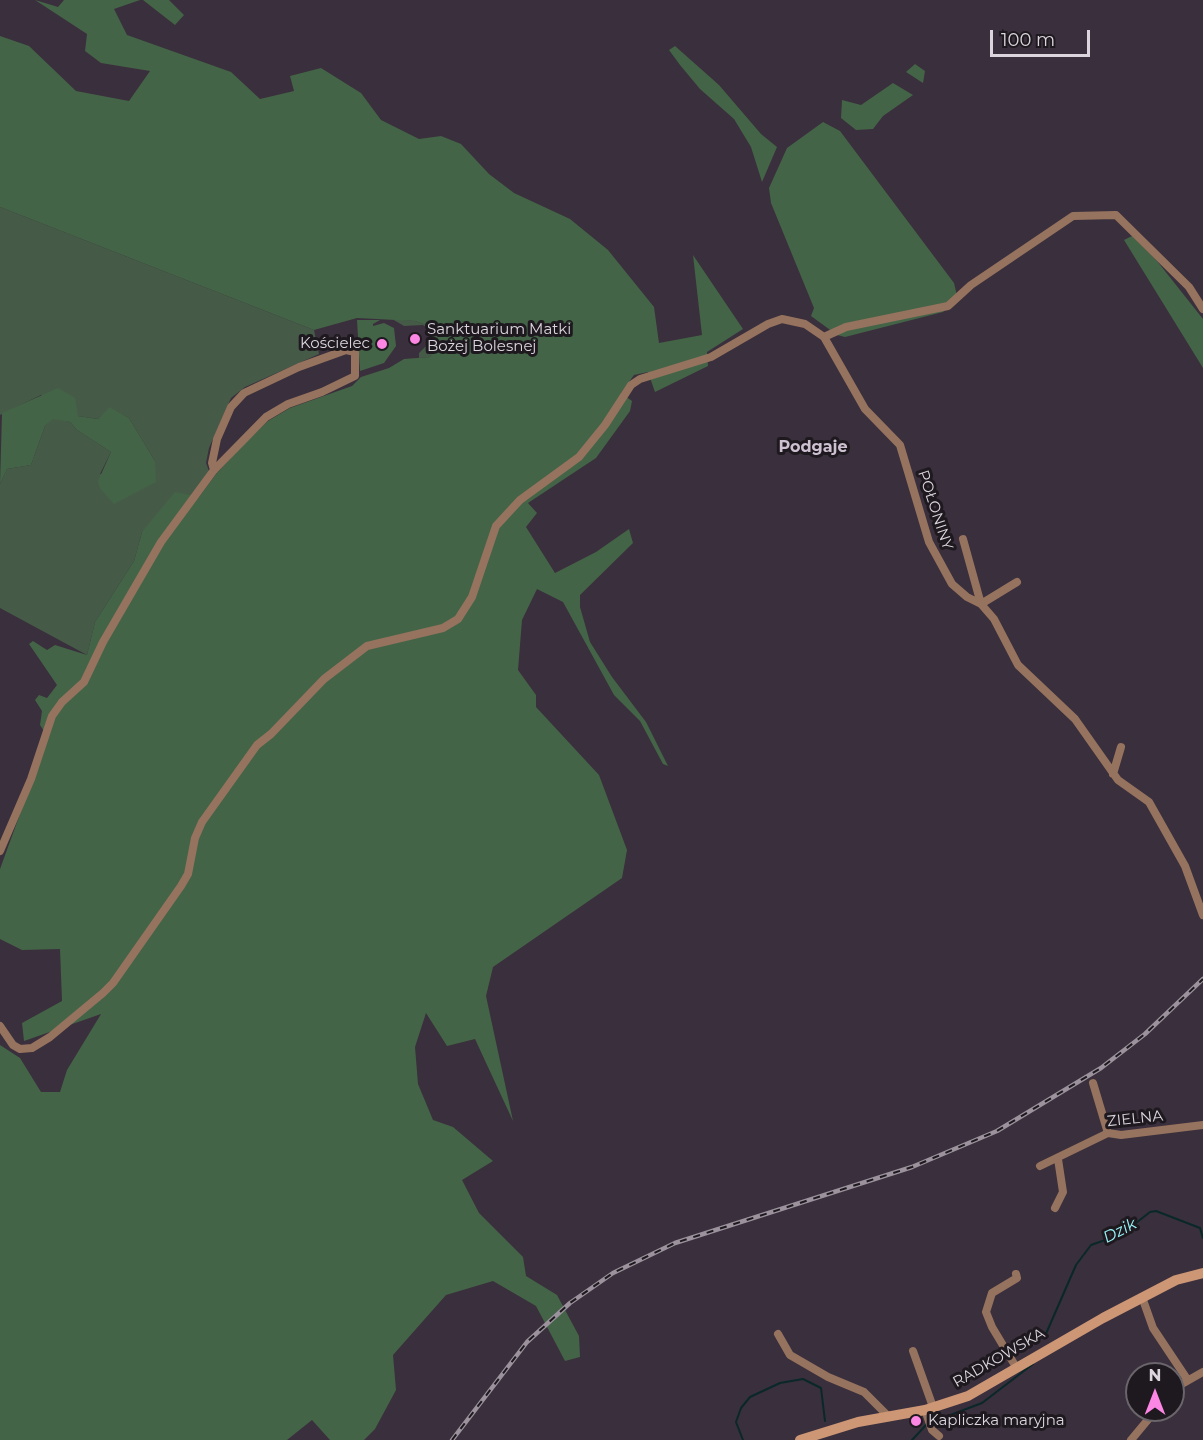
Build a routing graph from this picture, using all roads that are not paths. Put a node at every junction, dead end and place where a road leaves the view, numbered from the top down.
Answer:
1 (1203, 309) edge
2 (824, 337) junction
3 (214, 470) junction
4 (963, 539) dead end
5 (1017, 582) dead end
6 (981, 604) junction
7 (1121, 747) dead end
8 (1113, 774) junction
9 (0, 851) edge
10 (1203, 915) edge
11 (0, 1026) edge
12 (1093, 1083) dead end
13 (1203, 1125) edge
14 (1108, 1133) junction
15 (1058, 1159) junction
16 (1040, 1166) dead end
17 (1055, 1208) dead end
18 (1203, 1273) edge
19 (1016, 1274) dead end
20 (1142, 1298) junction
21 (778, 1334) dead end
22 (913, 1351) dead end
23 (1016, 1367) junction
24 (1203, 1372) edge
25 (1187, 1379) joint
26 (929, 1412) junction
27 (889, 1417) junction
28 (1146, 1422) edge
29 (939, 1436) dead end
30 (800, 1440) edge
31 (1131, 1440) edge

1 - 2 street
2 - 6 street, POŁONINY
2 - 11 street
3 - 3 street
3 - 9 street
4 - 6 street
5 - 6 street
6 - 8 street, POŁONINY
7 - 8 street
8 - 10 street, POŁONINY
12 - 14 street
13 - 14 street, ZIELNA
14 - 15 street, ZIELNA
15 - 16 street, ZIELNA
15 - 17 street
18 - 20 street, RADKOWSKA
19 - 23 street
20 - 23 street, RADKOWSKA
20 - 25 street
21 - 27 street
22 - 26 street
23 - 26 street, RADKOWSKA
24 - 25 street
26 - 27 street, RADKOWSKA
26 - 29 street
27 - 30 street, RADKOWSKA
28 - 31 street

